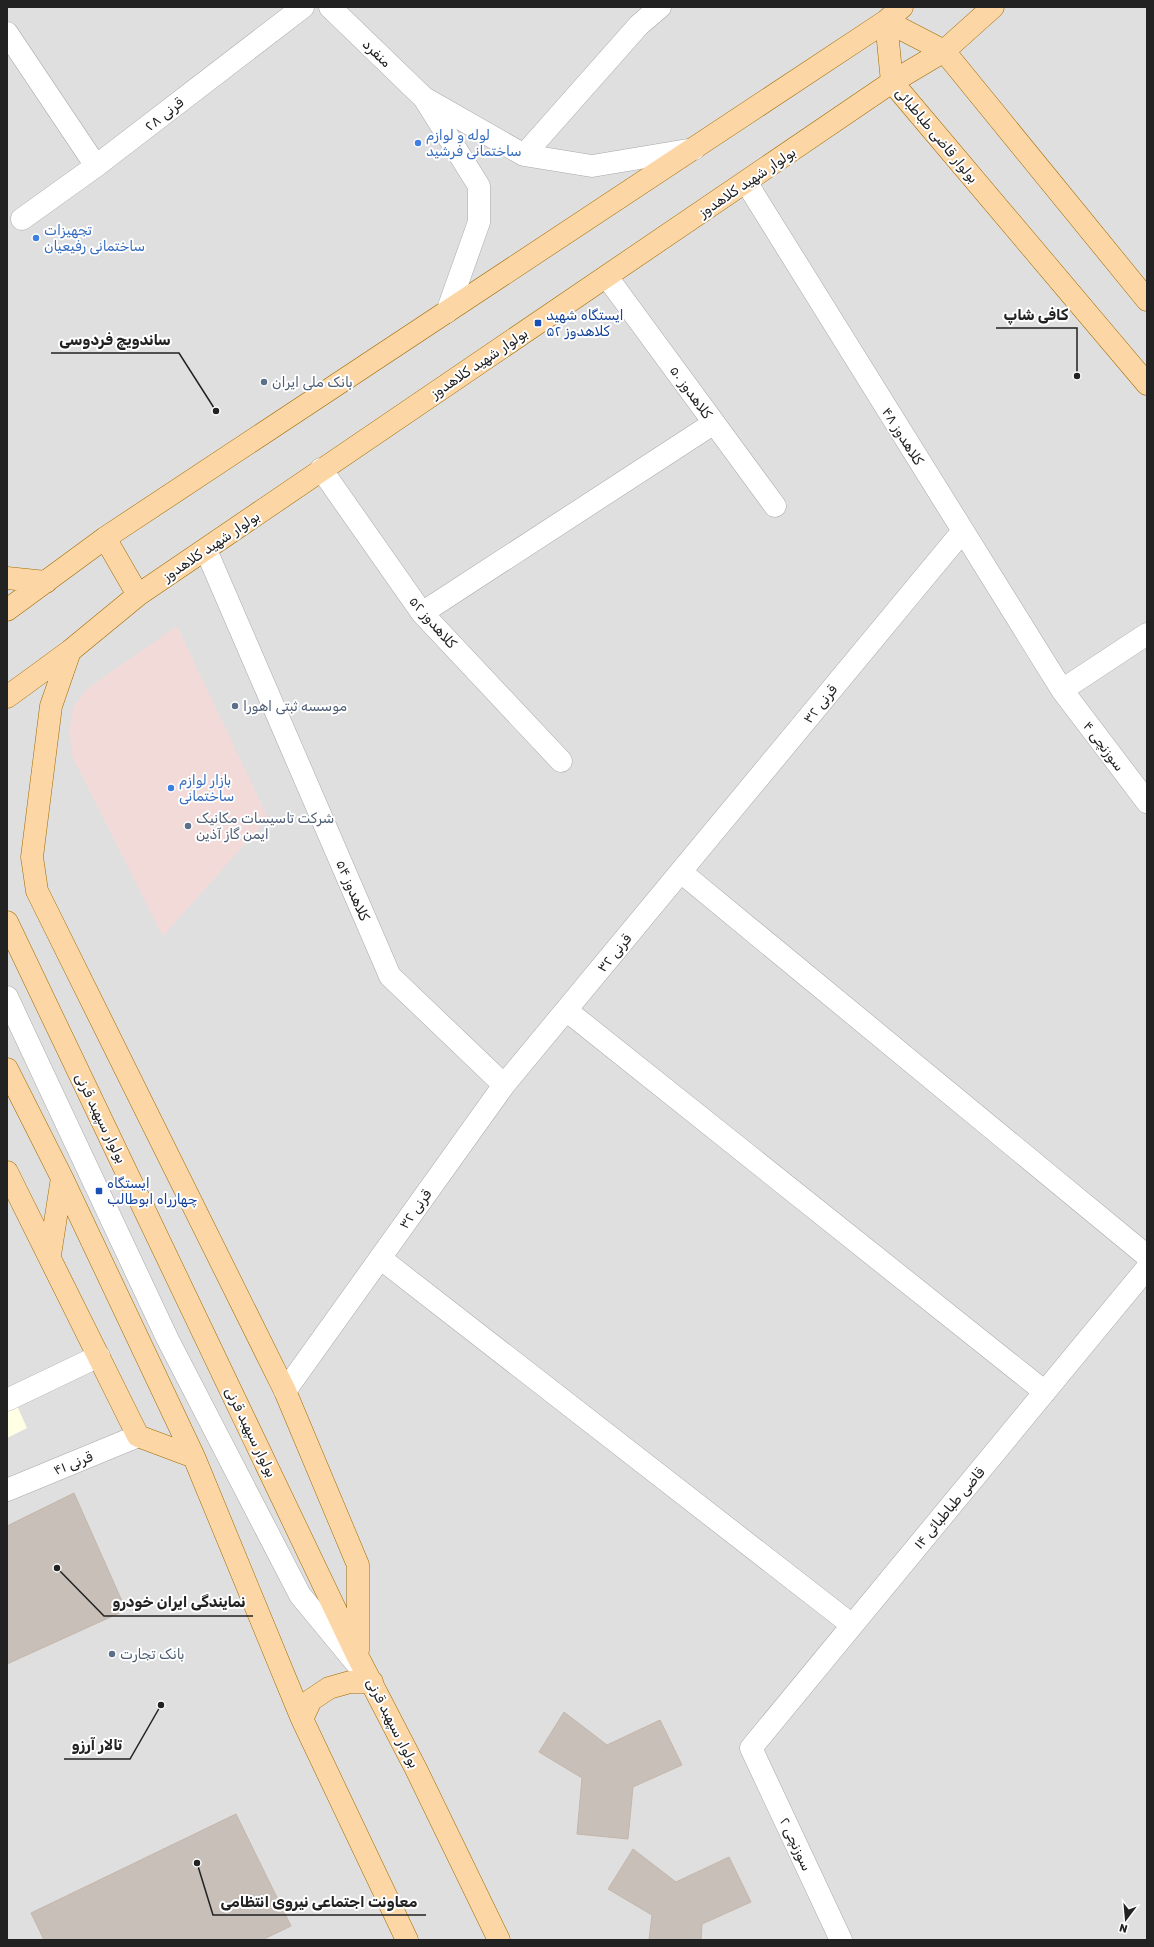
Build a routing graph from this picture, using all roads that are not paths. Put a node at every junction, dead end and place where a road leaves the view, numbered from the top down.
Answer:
1 (303, 7) edge
2 (330, 7) edge
3 (660, 7) edge
4 (993, 7) edge
5 (894, 14) edge
6 (7, 33) edge
7 (944, 51) junction
8 (892, 82) junction
9 (424, 98) junction
10 (694, 149) junction
11 (524, 155) junction
12 (96, 166) junction
13 (746, 182) junction
14 (22, 219) dead end
15 (607, 277) junction
16 (1147, 300) edge
17 (447, 312) junction
18 (1147, 384) edge
19 (714, 423) junction
20 (321, 469) junction
21 (775, 506) dead end
22 (962, 532) junction
23 (105, 538) junction
24 (206, 550) junction
25 (7, 578) edge
26 (46, 582) junction
27 (138, 595) junction
28 (7, 610) edge
29 (422, 613) junction
30 (1147, 634) edge
31 (70, 651) junction
32 (1062, 690) junction
33 (7, 697) edge
34 (561, 761) dead end
35 (1147, 802) edge
36 (681, 872) junction
37 (7, 922) edge
38 (7, 997) edge
39 (566, 1010) junction
40 (7, 1069) edge
41 (504, 1085) junction
42 (7, 1172) edge
43 (62, 1178) junction
44 (50, 1255) junction
45 (1147, 1256) edge
46 (380, 1258) junction
47 (1147, 1268) edge
48 (99, 1356) junction
49 (285, 1391) junction
50 (1045, 1392) junction
51 (7, 1400) edge
52 (138, 1436) junction
53 (194, 1457) junction
54 (7, 1490) edge
55 (852, 1625) junction
56 (358, 1657) junction
57 (372, 1682) junction
58 (302, 1719) junction
59 (751, 1748) joint
60 (407, 1940) edge
61 (499, 1940) edge
62 (841, 1940) edge

1 - 12 street, قرنی ۲۸
2 - 9 street, منفرد
3 - 11 street
4 - 7 main road, بولوار شهید کلاهدوز
5 - 7 main road
5 - 8 main road, بولوار قاضی طباطبائی
5 - 10 main road
6 - 12 street
7 - 8 main road, بولوار شهید کلاهدوز
7 - 16 main road
8 - 13 main road, بولوار شهید کلاهدوز
8 - 18 main road, بولوار قاضی طباطبائی
9 - 11 street
9 - 17 street
10 - 11 street
10 - 17 main road
12 - 14 street, قرنی ۲۸
13 - 15 main road, بولوار شهید کلاهدوز
13 - 22 street, کلاهدوز ۴۸
15 - 19 street, کلاهدوز ۵۰
15 - 20 main road, بولوار شهید کلاهدوز
17 - 23 main road
19 - 21 street, کلاهدوز ۵۰
19 - 29 street
20 - 24 main road, بولوار شهید کلاهدوز
20 - 29 street, کلاهدوز ۵۲
22 - 32 street, کلاهدوز ۴۸
22 - 36 street, قرنی ۳۲
23 - 26 main road
23 - 27 main road
24 - 27 main road, بولوار شهید کلاهدوز
24 - 41 street, کلاهدوز ۵۴
25 - 26 main road
26 - 28 main road
27 - 31 main road, بولوار شهید کلاهدوز
29 - 34 street, کلاهدوز ۵۲
30 - 32 street
31 - 33 main road, بولوار شهید کلاهدوز
31 - 49 main road
32 - 35 street, سوزنچی ۴
36 - 39 street, قرنی ۳۲
36 - 45 street
37 - 56 main road, بولوار سپهبد قرنی
38 - 57 street
39 - 41 street, قرنی ۳۲
39 - 50 street
40 - 43 main road
41 - 46 street, قرنی ۳۲
42 - 44 main road
43 - 44 main road
43 - 53 main road
44 - 48 main road
46 - 49 street, قرنی ۳۲
46 - 55 street
47 - 50 street, قاضی طباطبائی ۱۴
48 - 51 street
48 - 52 main road
49 - 56 main road
50 - 55 street, قاضی طباطبائی ۱۴
52 - 53 main road
52 - 54 street, قرنی ۴۱
53 - 58 main road
55 - 59 street, قاضی طباطبائی ۱۴
56 - 57 main road, بولوار سپهبد قرنی
57 - 58 main road
57 - 61 main road, بولوار سپهبد قرنی
58 - 60 main road
59 - 62 street, سوزنچی ۲

